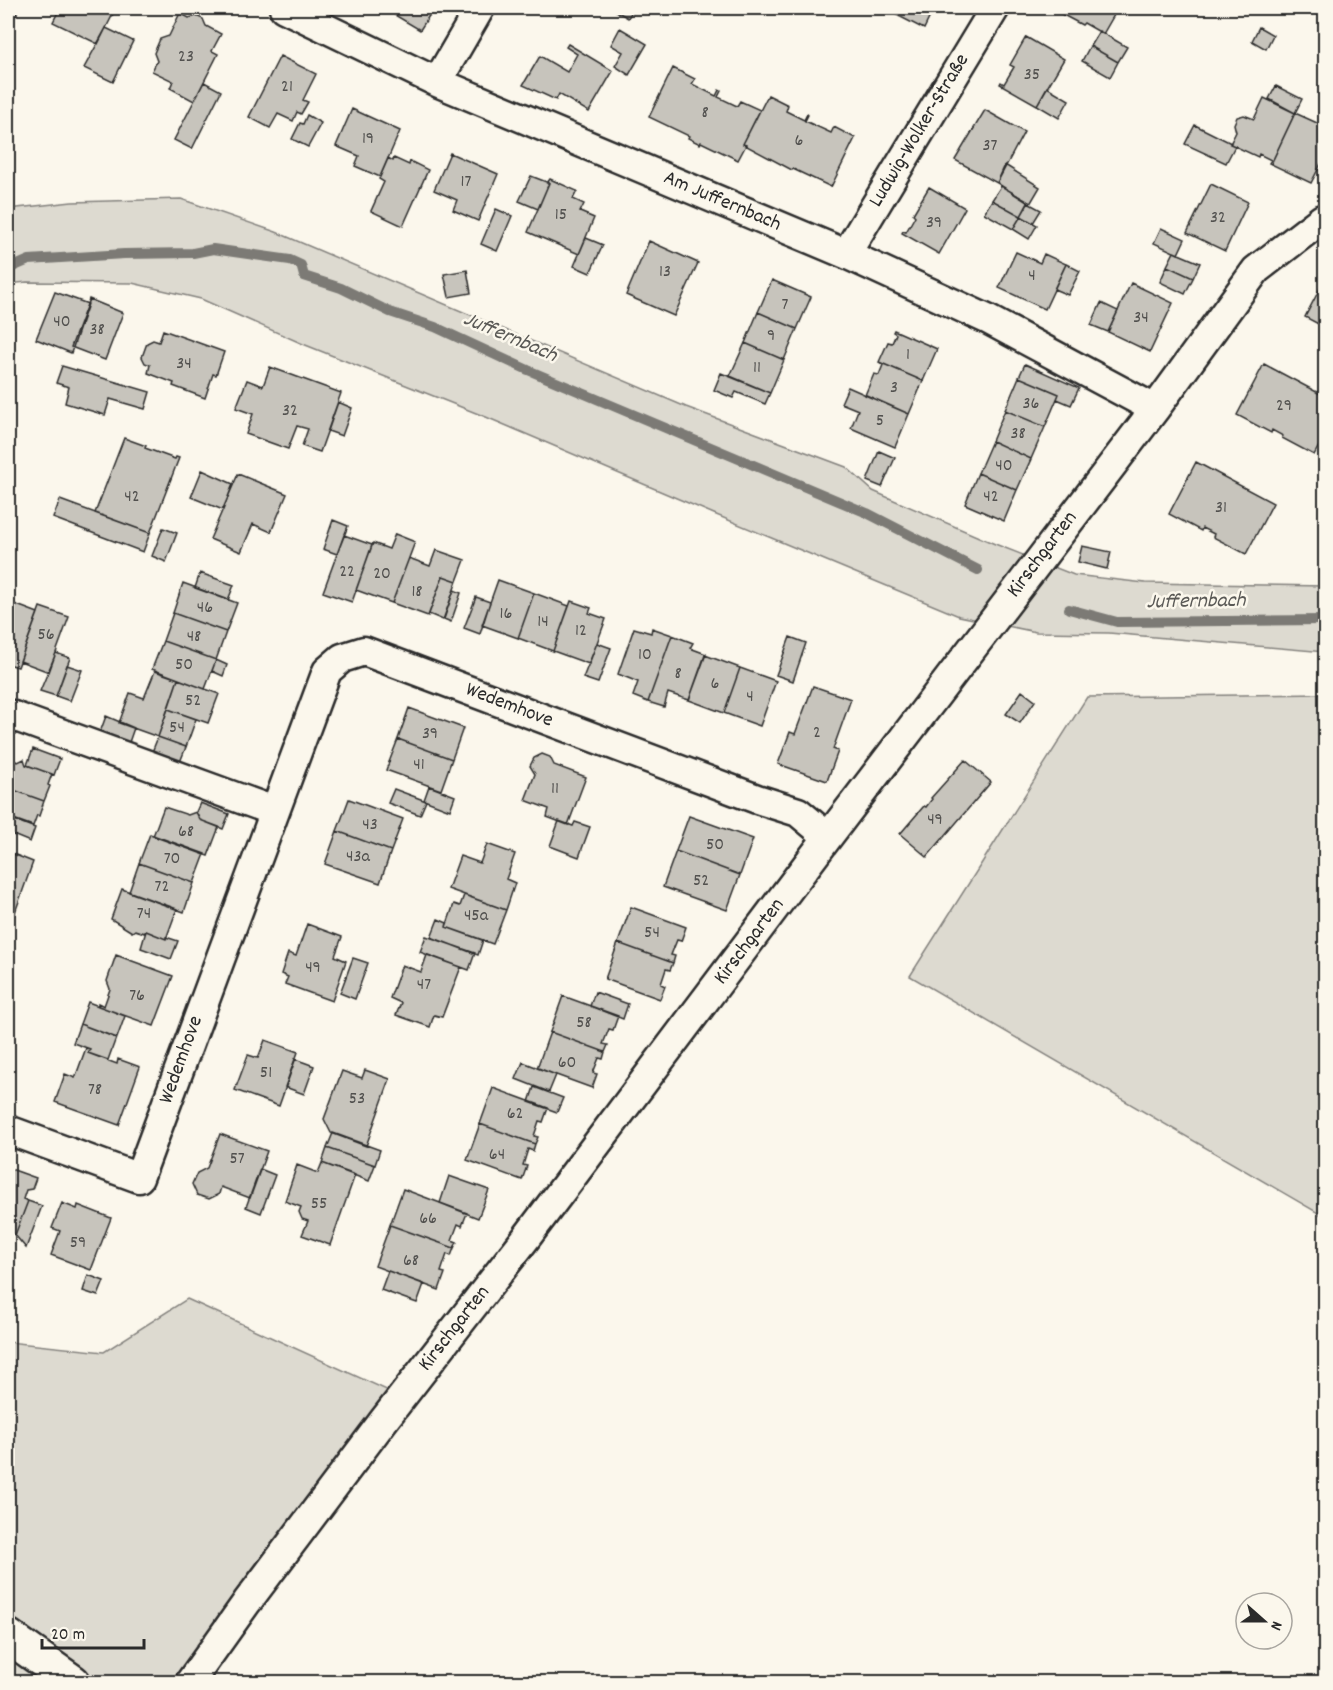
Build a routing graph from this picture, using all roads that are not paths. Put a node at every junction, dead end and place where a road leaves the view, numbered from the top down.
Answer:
1 (284, 8) edge
2 (480, 8) edge
3 (995, 8) edge
4 (437, 82) junction
5 (1326, 218) edge
6 (846, 254) junction
7 (1155, 409) junction
8 (8, 714) edge
9 (274, 811) junction
10 (828, 837) junction
11 (8, 1130) edge
12 (8, 1636) edge
13 (73, 1683) edge
14 (190, 1683) edge

1 - 4 street, Am Juffernbach
2 - 4 street
3 - 6 street, Ludwig-Wolker-Straße
4 - 6 street, Am Juffernbach
5 - 7 street, Kirschgarten
6 - 7 street, Am Juffernbach
7 - 10 street, Kirschgarten
8 - 9 street
9 - 10 street, Wedemhove
9 - 11 street, Wedemhove
10 - 14 street, Kirschgarten
12 - 13 street

